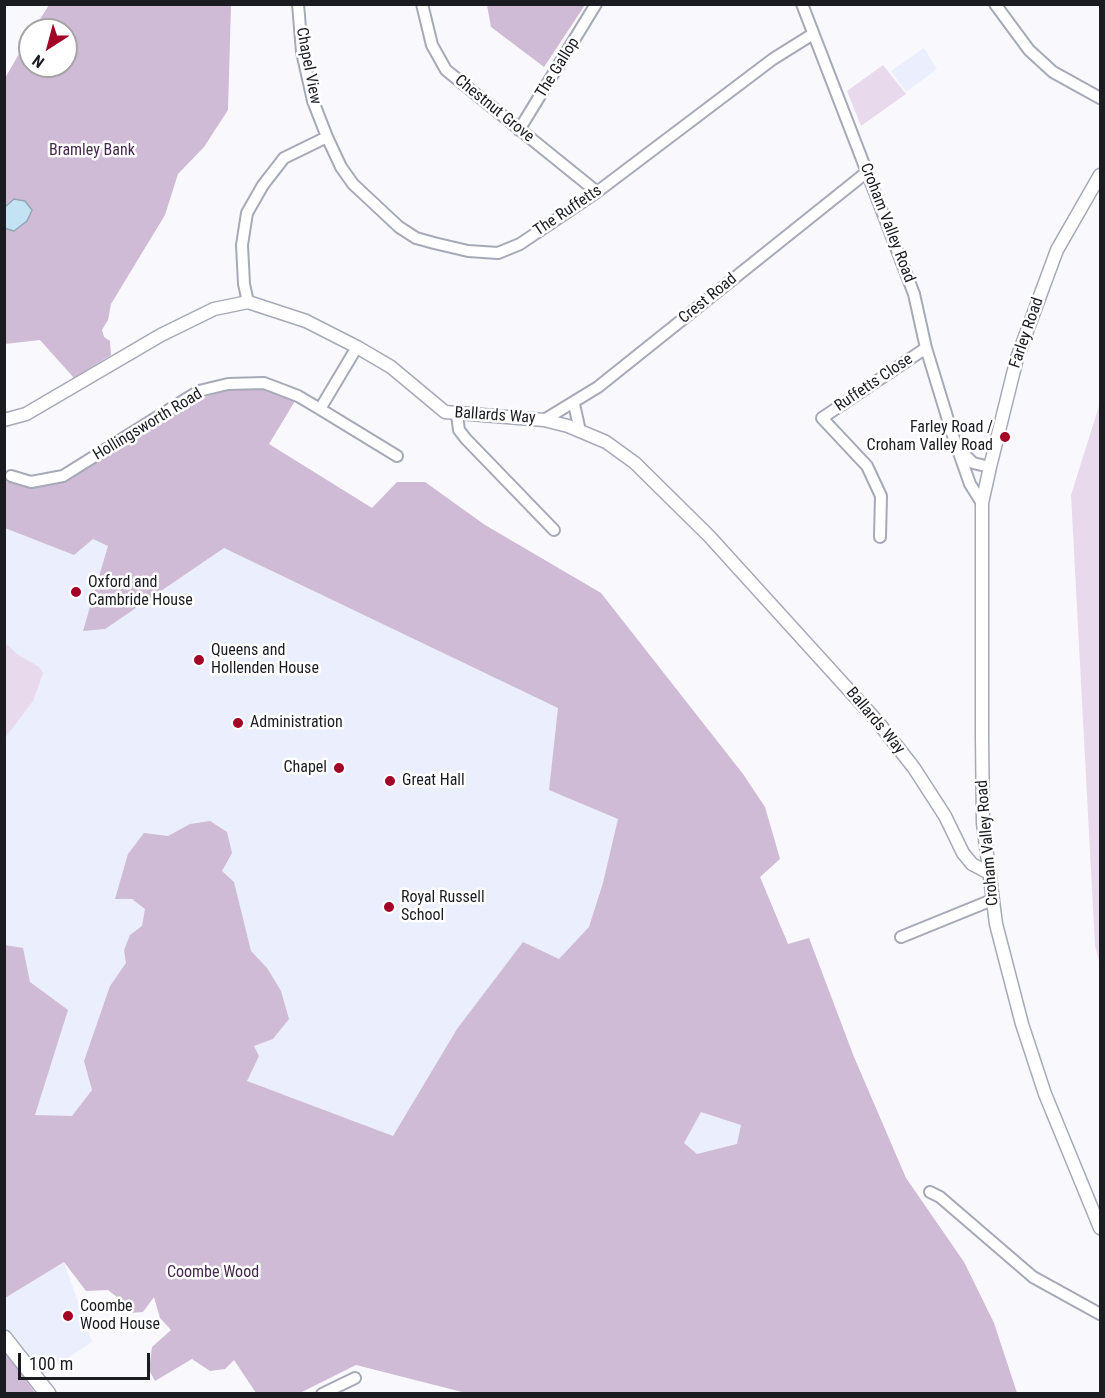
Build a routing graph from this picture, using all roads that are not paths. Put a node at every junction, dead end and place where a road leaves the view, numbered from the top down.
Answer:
1 (298, 4) edge
2 (422, 4) edge
3 (596, 4) edge
4 (802, 4) edge
5 (995, 4) edge
6 (813, 34) junction
7 (1101, 98) edge
8 (519, 130) junction
9 (327, 137) junction
10 (867, 172) junction
11 (1101, 175) edge
12 (597, 192) junction
13 (248, 302) junction
14 (357, 347) junction
15 (926, 348) junction
16 (574, 404) junction
17 (320, 409) junction
18 (457, 415) junction
19 (4, 420) edge
20 (544, 420) junction
21 (580, 431) junction
22 (957, 446) junction
23 (397, 456) dead end
24 (990, 467) junction
25 (11, 476) dead end
26 (982, 503) junction
27 (554, 530) dead end
28 (880, 537) dead end
29 (987, 872) junction
30 (992, 900) junction
31 (901, 937) dead end
32 (930, 1192) dead end
33 (1101, 1228) edge
34 (1101, 1314) edge
35 (4, 1338) edge
36 (355, 1378) dead end
37 (48, 1394) edge
38 (322, 1394) edge

1 - 9 street, Chapel View
2 - 8 street, Chestnut Grove
3 - 8 street, The Gallop
4 - 6 street, Croham Valley Road
5 - 7 street
6 - 10 street, Croham Valley Road
6 - 12 street, The Ruffetts
8 - 12 street, Chestnut Grove
9 - 12 street, The Ruffetts
9 - 13 street
10 - 15 street, Croham Valley Road
10 - 16 street, Crest Road
11 - 24 street, Farley Road
13 - 14 street, Ballards Way
13 - 19 street, Ballards Way
14 - 17 street
14 - 18 street, Ballards Way
15 - 22 street, Croham Valley Road
15 - 28 street, Ruffetts Close
16 - 20 street, Crest Road
16 - 21 street
17 - 23 street, Hollingsworth Road
17 - 25 street, Hollingsworth Road
18 - 20 street, Ballards Way
18 - 27 street
20 - 21 street, Ballards Way
21 - 29 street, Ballards Way
22 - 24 street
22 - 26 street, Croham Valley Road
24 - 26 street, Farley Road
26 - 29 street, Croham Valley Road
29 - 30 street, Croham Valley Road
30 - 31 street
30 - 33 street, Croham Valley Road
32 - 34 street
35 - 37 main road
36 - 38 street

